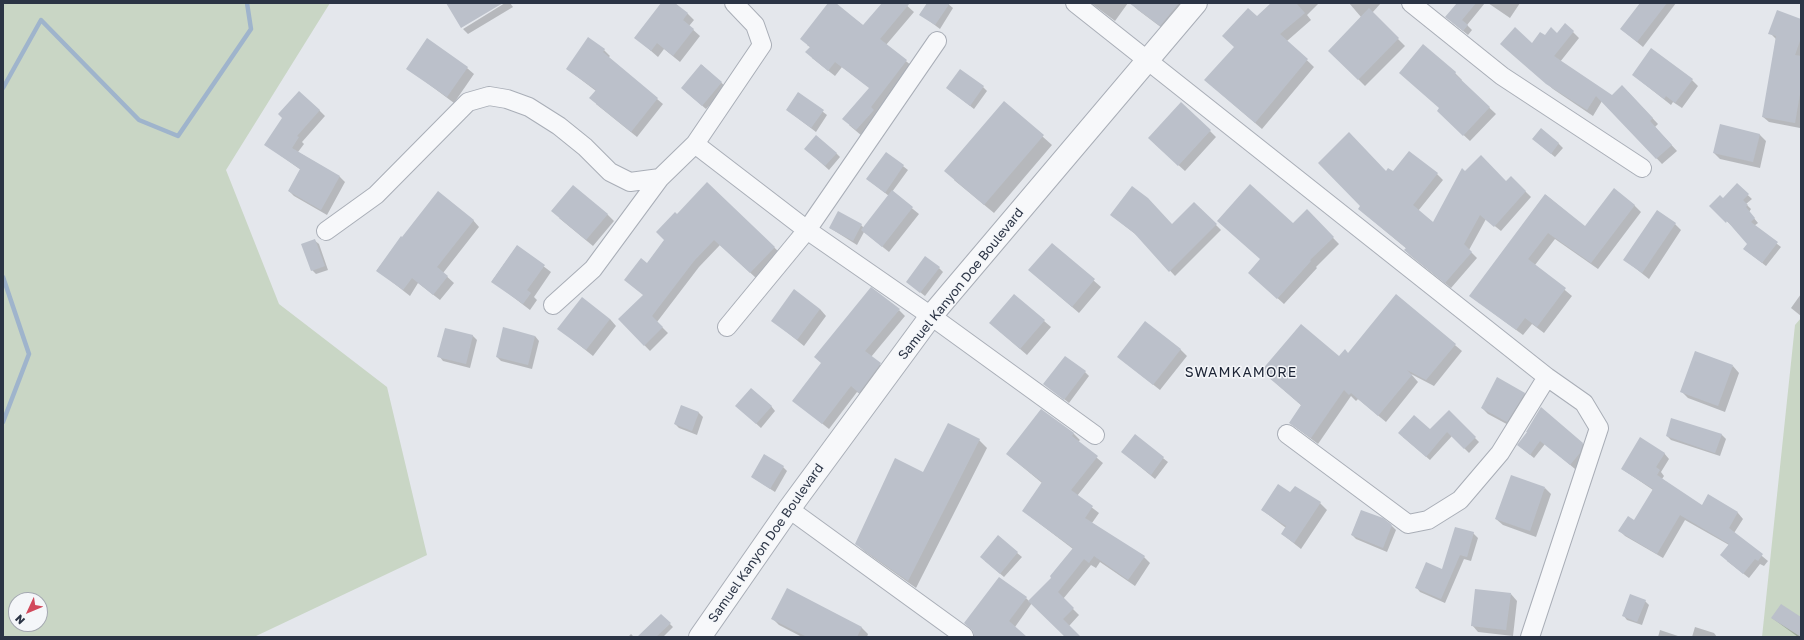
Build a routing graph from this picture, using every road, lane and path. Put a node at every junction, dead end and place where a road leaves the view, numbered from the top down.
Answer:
1 (734, 3) edge
2 (1075, 3) edge
3 (1196, 3) edge
4 (1411, 3) edge
5 (936, 41) dead end
6 (1147, 62) junction
7 (695, 144) junction
8 (1642, 168) dead end
9 (660, 178) junction
10 (807, 230) junction
11 (326, 231) dead end
12 (553, 305) dead end
13 (931, 316) junction
14 (727, 327) dead end
15 (1547, 377) junction
16 (1287, 434) dead end
17 (1095, 435) dead end
18 (789, 509) junction
19 (964, 636) dead end
20 (700, 637) edge
21 (1530, 637) edge

1 - 7 street
2 - 6 street
3 - 6 street, Samuel Kanyon Doe Boulevard
4 - 8 street
5 - 10 street
6 - 13 street, Samuel Kanyon Doe Boulevard
6 - 15 street
7 - 9 street
7 - 10 street
9 - 11 street
9 - 12 street
10 - 13 street
10 - 14 street
13 - 17 street
13 - 18 street, Samuel Kanyon Doe Boulevard
15 - 16 street
15 - 21 street
18 - 19 street
18 - 20 street, Samuel Kanyon Doe Boulevard

